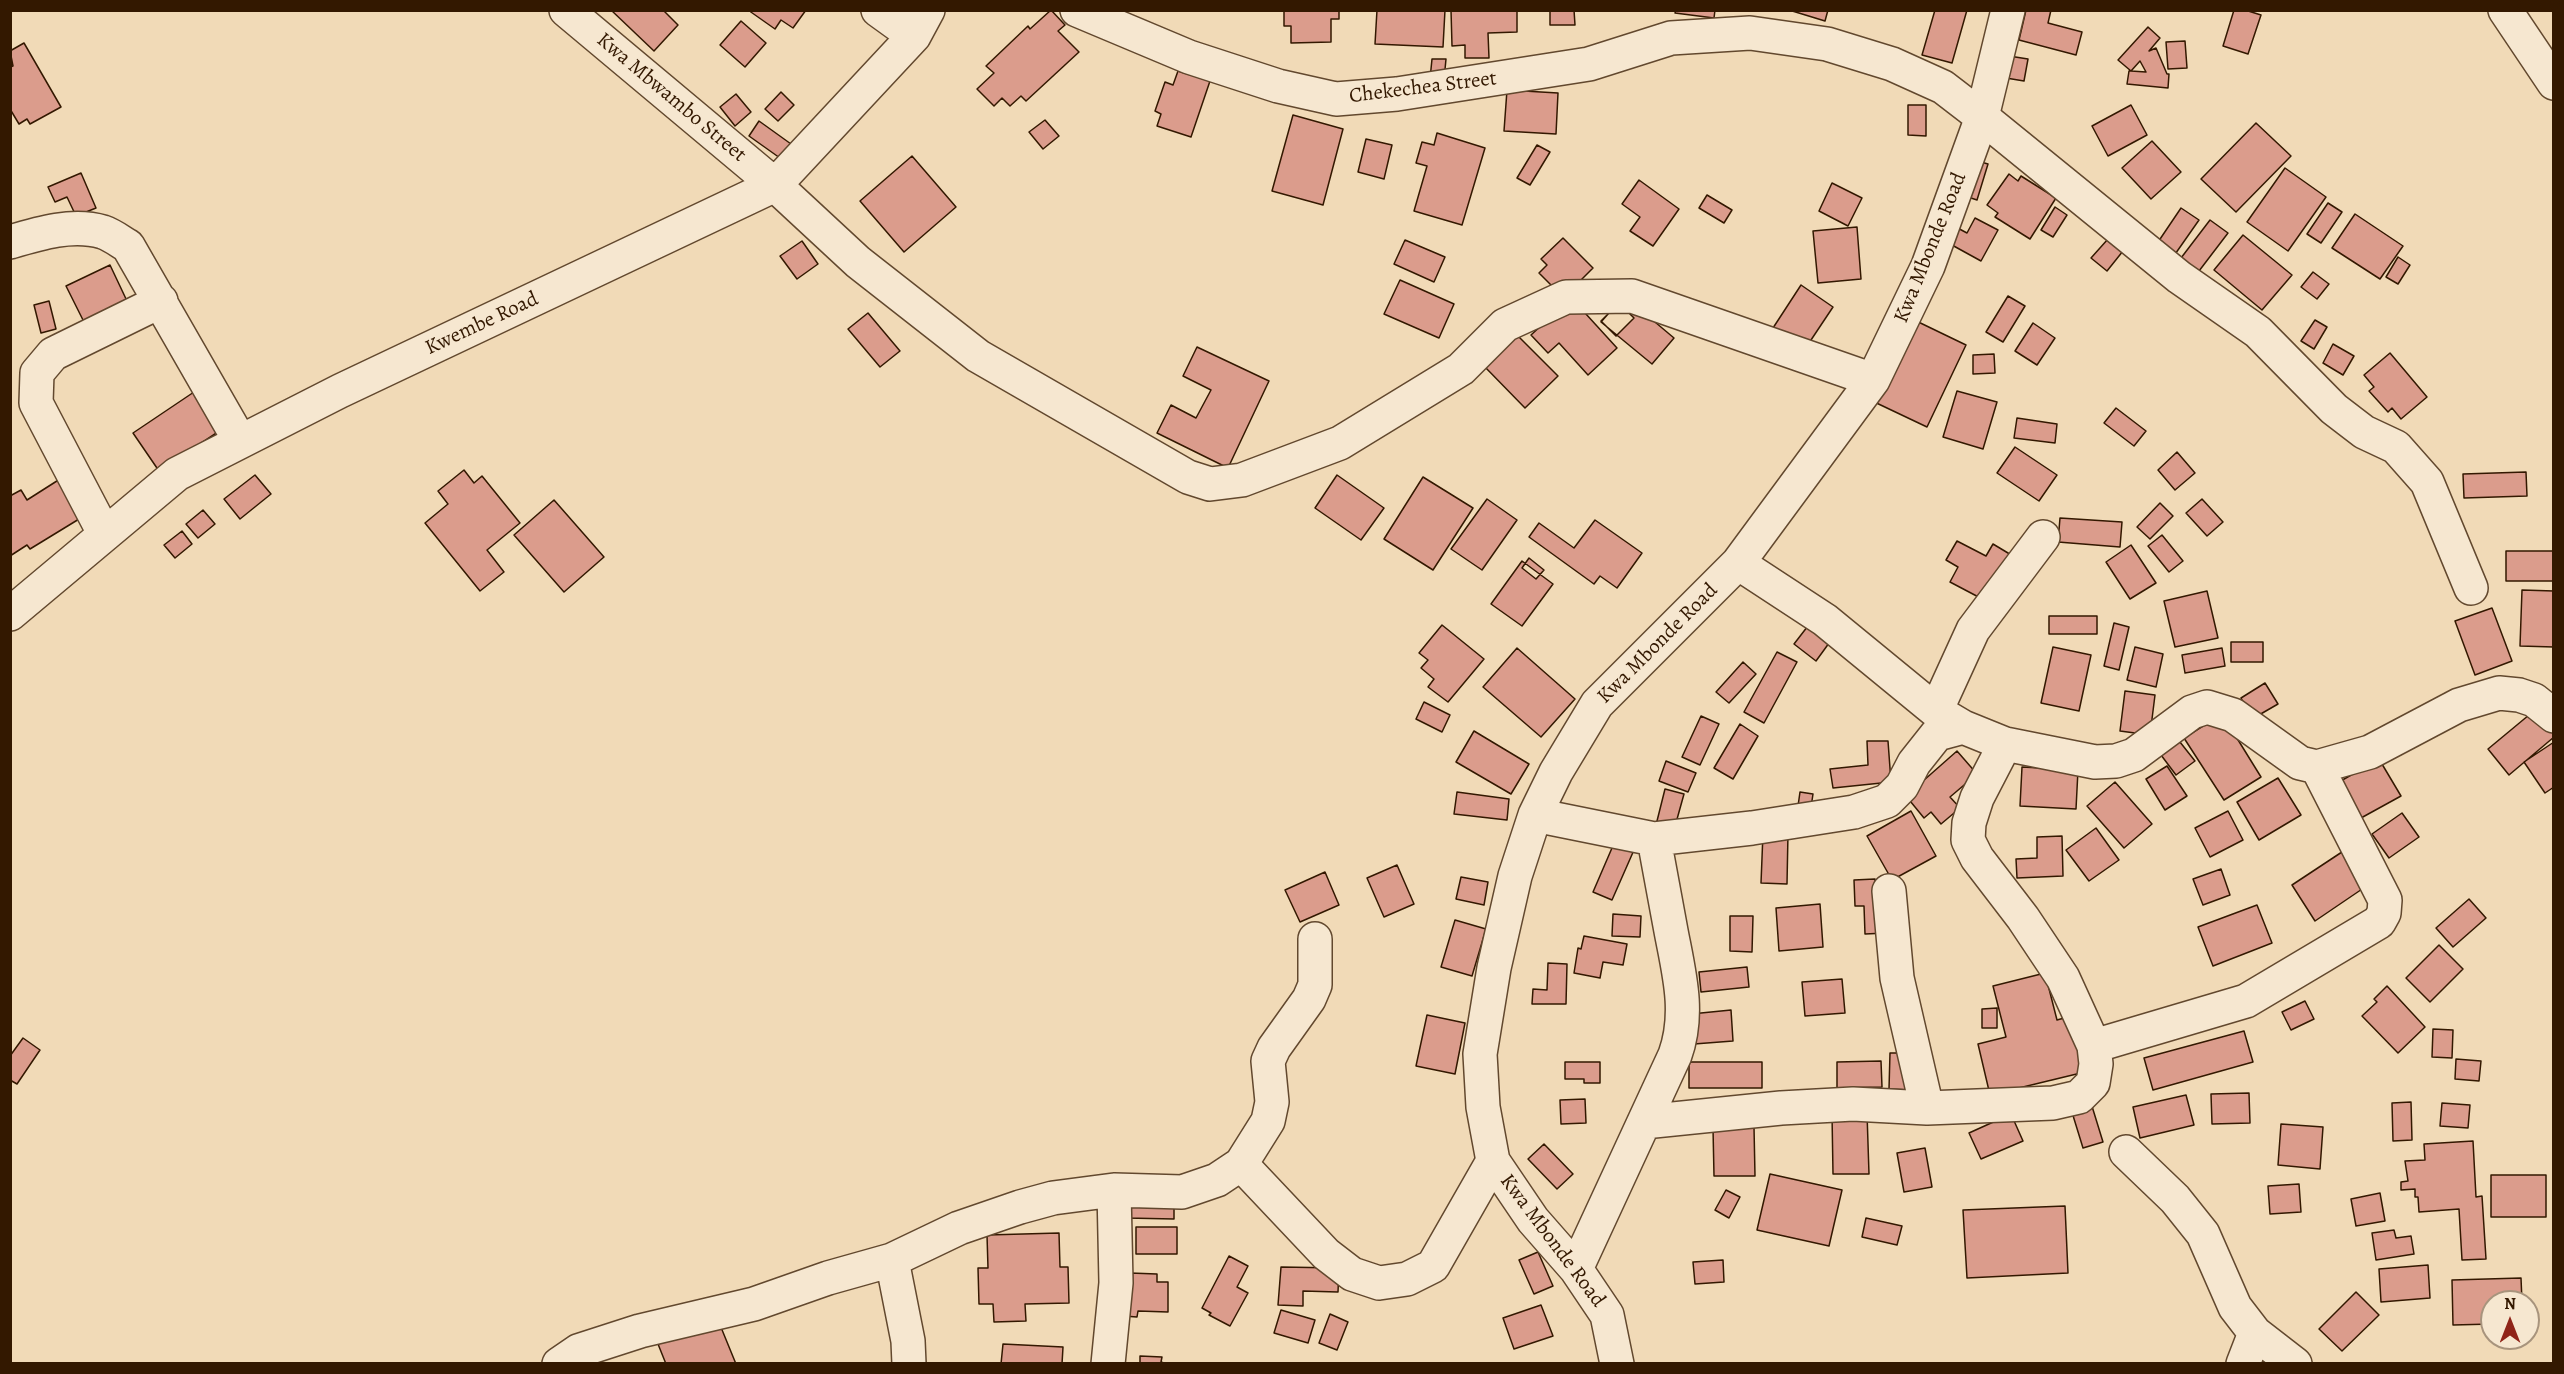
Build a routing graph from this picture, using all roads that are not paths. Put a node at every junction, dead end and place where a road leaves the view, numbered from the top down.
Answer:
1 (566, 10) edge
2 (878, 10) edge
3 (1077, 10) edge
4 (2008, 10) edge
5 (2505, 10) edge
6 (921, 23) edge
7 (2553, 83) edge
8 (1982, 117) junction
9 (775, 185) junction
10 (10, 242) edge
11 (161, 301) junction
12 (1873, 380) junction
13 (240, 441) junction
14 (104, 533) junction
15 (2043, 537) dead end
16 (1738, 563) junction
17 (2471, 588) dead end
18 (10, 614) edge
19 (2553, 716) edge
20 (1949, 719) junction
21 (2006, 744) junction
22 (2317, 767) junction
23 (1535, 815) junction
24 (1654, 839) junction
25 (1889, 891) dead end
26 (1315, 939) dead end
27 (2094, 1046) junction
28 (1927, 1108) junction
29 (1644, 1122) junction
30 (2126, 1152) dead end
31 (1493, 1161) junction
32 (1241, 1164) junction
33 (1114, 1190) junction
34 (892, 1260) junction
35 (1576, 1269) junction
36 (2255, 1334) junction
37 (559, 1364) edge
38 (909, 1364) edge
39 (1108, 1364) edge
40 (1617, 1364) edge
41 (2244, 1364) edge
42 (2295, 1364) edge

1 - 9 street, Kwa Mbwambo Street
2 - 6 street
3 - 8 street, Chekechea Street
4 - 8 street, Kwa Mbonde Road
5 - 7 street
6 - 9 street, Kwembe Road
8 - 12 street, Kwa Mbonde Road
8 - 17 street, Chekechea Street
9 - 12 street, Kwa Mbwambo Street
9 - 13 street, Kwembe Road
10 - 11 street
11 - 13 street
11 - 14 street
12 - 16 street, Kwa Mbonde Road
13 - 14 street, Kwembe Road
14 - 18 street, Kwembe Road
15 - 20 street
16 - 20 street
16 - 23 street, Kwa Mbonde Road
19 - 22 street
20 - 21 street
20 - 24 street
21 - 22 street
21 - 27 street
22 - 27 street
23 - 24 street
23 - 31 street, Kwa Mbonde Road
24 - 29 street
25 - 28 street
26 - 32 street
27 - 28 street
28 - 29 street
29 - 35 street
30 - 36 street
31 - 32 street
31 - 35 street, Kwa Mbonde Road
32 - 33 street
33 - 34 street
33 - 39 street
34 - 37 street
34 - 38 street
35 - 40 street, Kwa Mbonde Road
36 - 41 street
36 - 42 street

